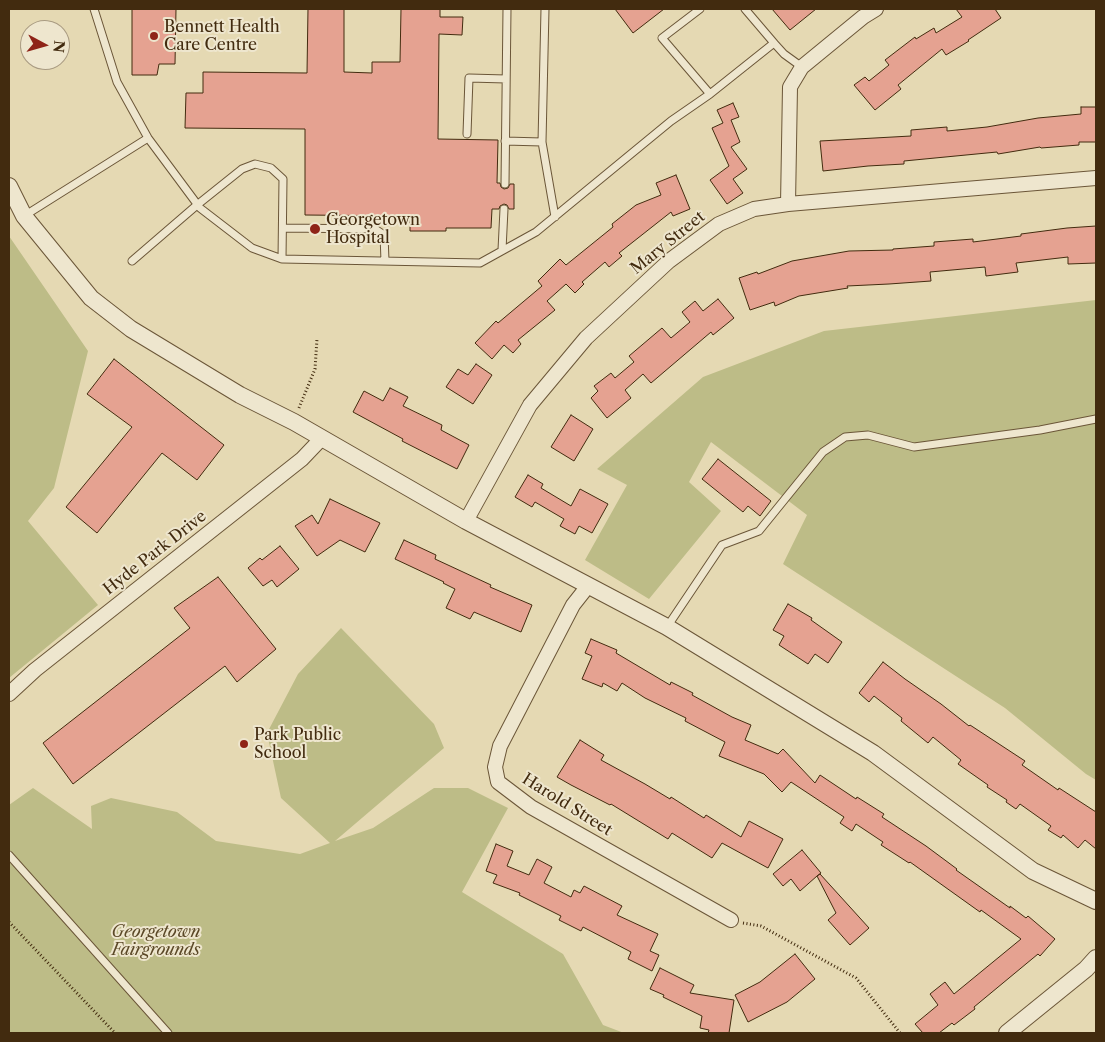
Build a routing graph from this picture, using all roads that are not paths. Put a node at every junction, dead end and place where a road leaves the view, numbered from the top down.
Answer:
1 (94, 9) edge
2 (508, 9) edge
3 (545, 9) edge
4 (700, 9) edge
5 (744, 9) edge
6 (876, 9) edge
7 (774, 43) junction
8 (802, 67) junction
9 (506, 78) junction
10 (710, 94) junction
11 (467, 134) dead end
12 (148, 138) junction
13 (505, 141) junction
14 (542, 142) junction
15 (1096, 178) edge
16 (505, 184) dead end
17 (9, 186) edge
18 (788, 204) junction
19 (197, 205) junction
20 (504, 209) dead end
21 (24, 216) junction
22 (555, 216) junction
23 (283, 228) junction
24 (502, 250) junction
25 (282, 259) junction
26 (385, 261) junction
27 (132, 262) dead end
28 (1096, 419) edge
29 (322, 438) junction
30 (466, 521) junction
31 (588, 586) junction
32 (667, 627) junction
33 (9, 694) edge
34 (9, 855) edge
35 (1096, 901) edge
36 (731, 920) road end
37 (1096, 958) edge
38 (168, 1033) edge
39 (1007, 1033) edge

1 - 12 lane
2 - 9 lane
3 - 14 lane
4 - 10 lane
5 - 7 lane
6 - 8 street
7 - 8 lane
7 - 10 lane
8 - 18 street
9 - 11 lane
9 - 13 lane
10 - 22 lane
12 - 19 lane
12 - 21 lane
13 - 14 lane
13 - 16 lane
14 - 22 lane
15 - 18 street, Mary Street
17 - 21 street
18 - 30 street, Mary Street
19 - 23 lane
19 - 25 lane
19 - 27 lane
20 - 24 lane
21 - 29 street
22 - 24 lane
23 - 25 lane
23 - 26 lane
24 - 26 lane
25 - 26 lane
28 - 32 lane
29 - 30 street
29 - 33 street, Hyde Park Drive
30 - 31 street
31 - 32 street
31 - 36 street, Harold Street
32 - 35 street
34 - 38 lane
37 - 39 street

